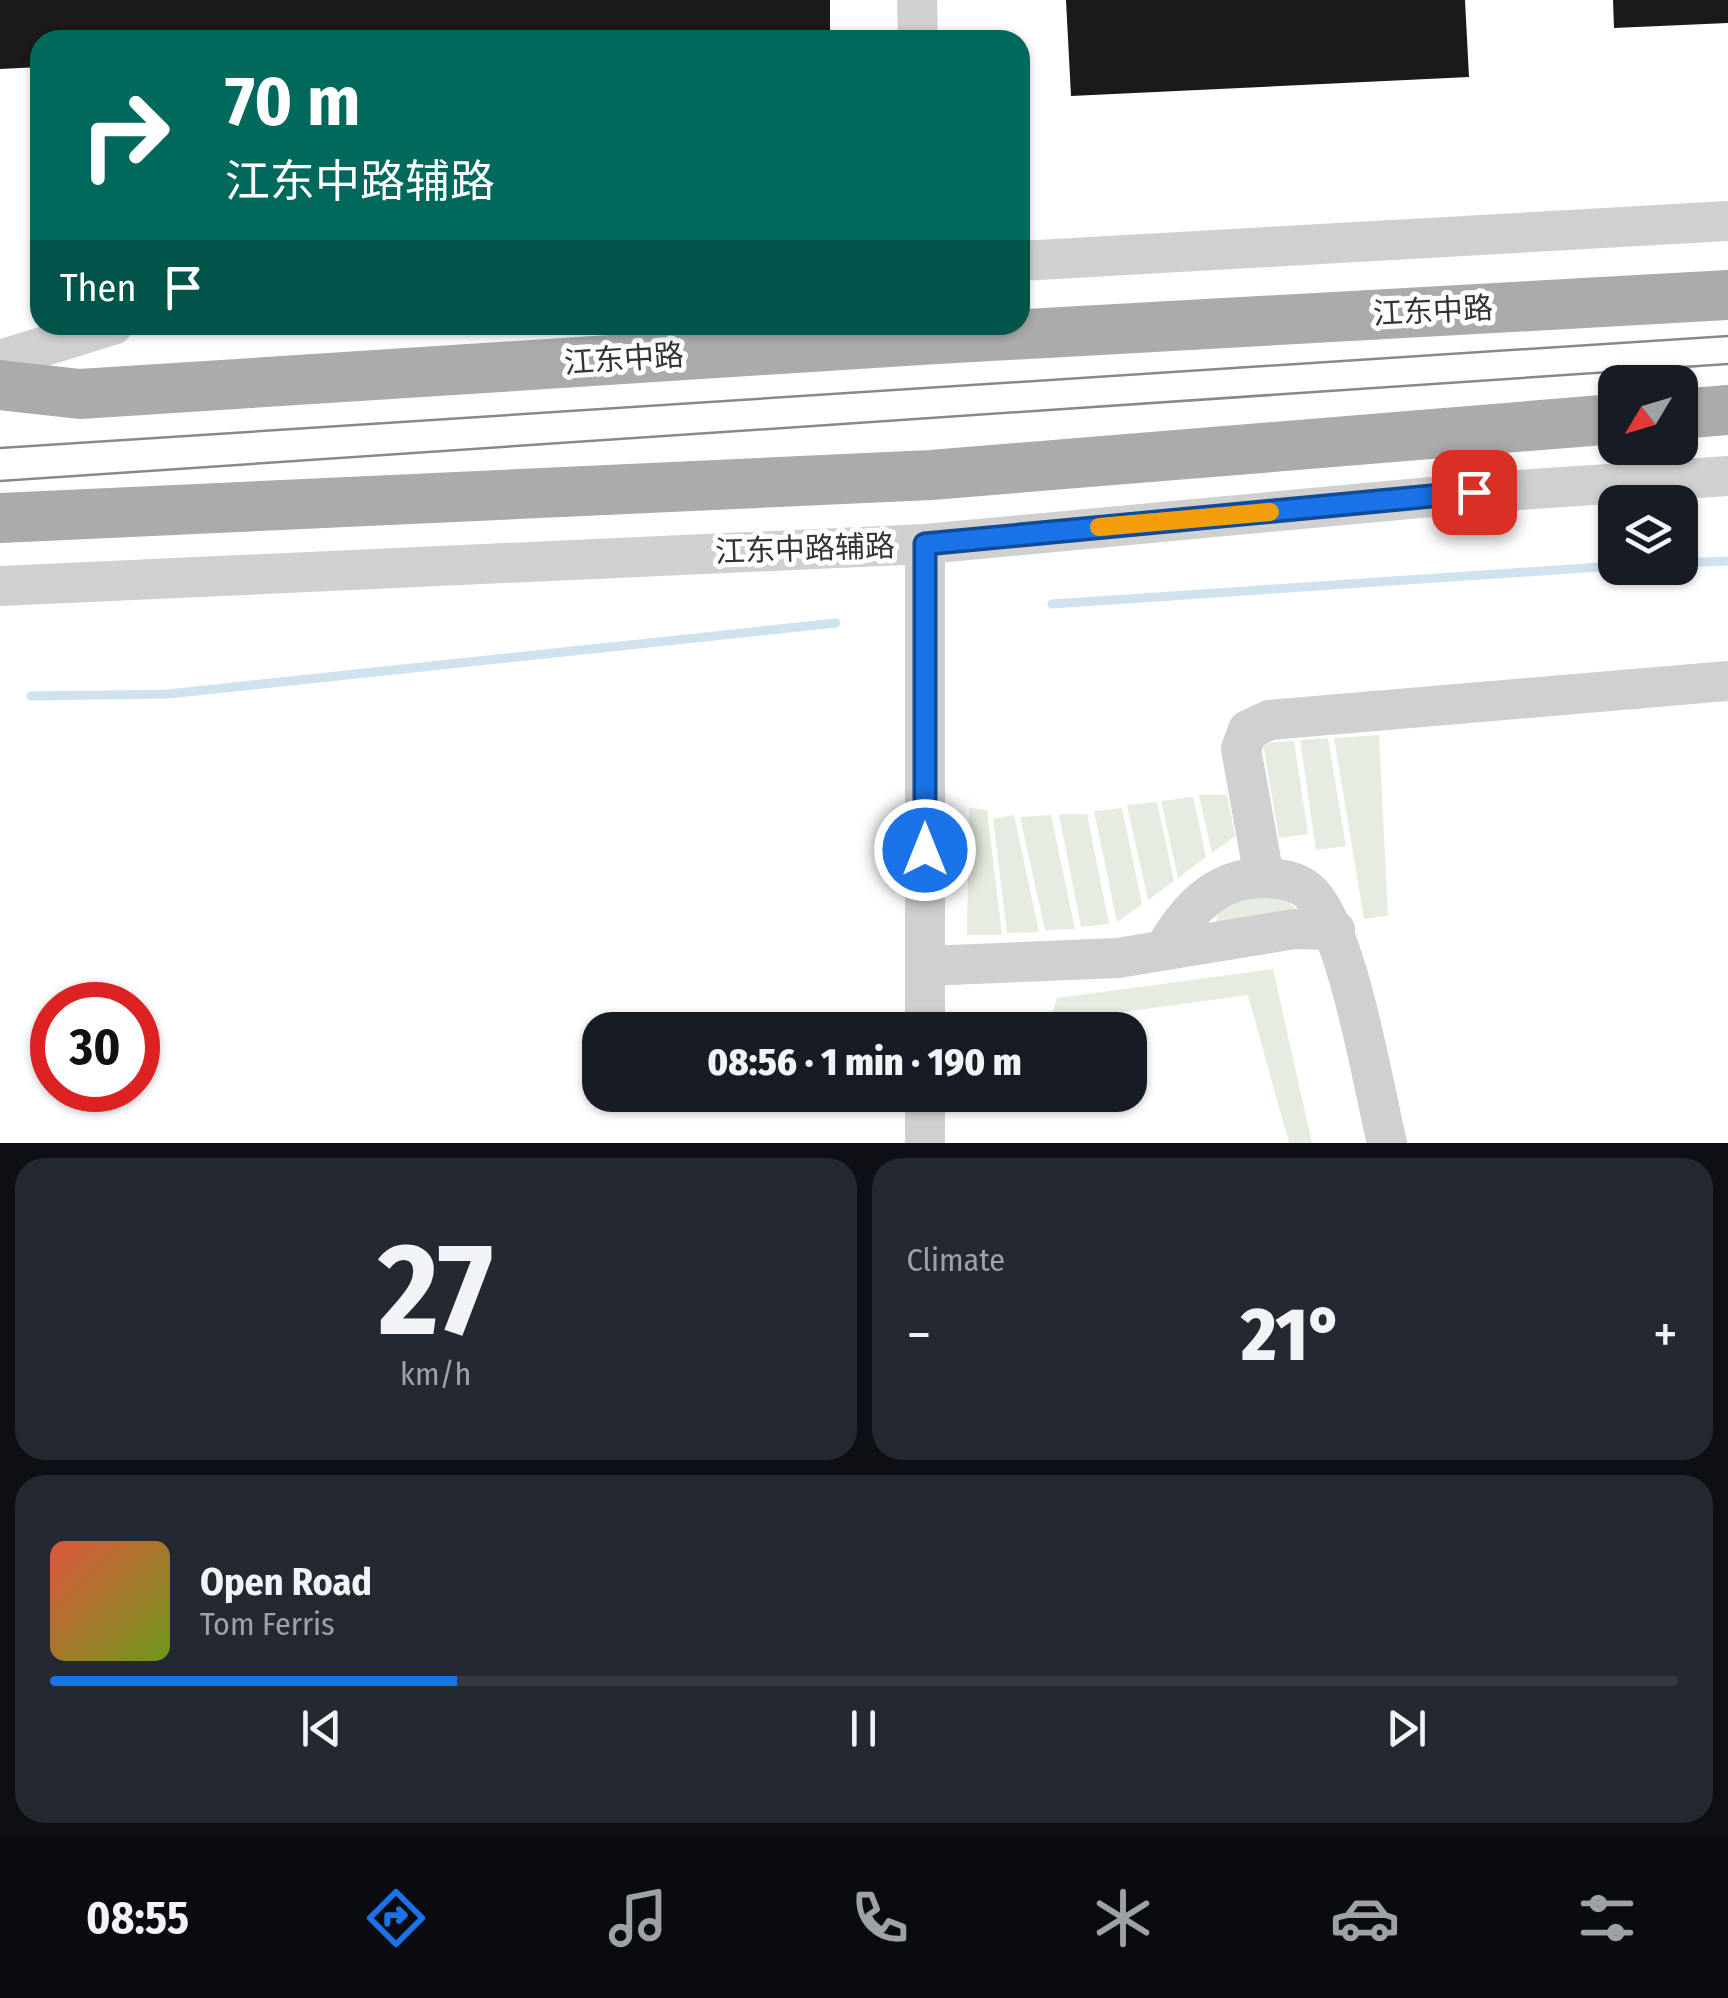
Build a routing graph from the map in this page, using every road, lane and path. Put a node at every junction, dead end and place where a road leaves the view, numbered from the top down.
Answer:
1 (917, 0) edge
2 (918, 30) edge
3 (1728, 221) edge
4 (1030, 260) edge
5 (1728, 295) edge
6 (1030, 334) edge
7 (81, 335) edge
8 (1010, 335) edge
9 (0, 360) edge
10 (0, 385) edge
11 (1728, 410) edge
12 (1698, 412) edge
13 (1598, 420) edge
14 (1728, 476) edge
15 (0, 518) edge
16 (925, 544) junction
17 (0, 586) edge
18 (1728, 681) edge
19 (1264, 877) junction
20 (1335, 930) junction
21 (1164, 950) junction
22 (925, 966) junction
23 (925, 1012) edge
24 (925, 1112) edge
25 (925, 1143) edge
26 (1388, 1143) edge

1 - 2 street
3 - 4 street
5 - 6 main road, 江东中路
7 - 9 street
8 - 10 main road, 江东中路
11 - 12 main road
13 - 15 main road
14 - 16 street, 江东中路辅路
16 - 17 street, 江东中路辅路
16 - 22 street
18 - 19 street
19 - 20 street
19 - 21 street
20 - 21 street
20 - 26 street
21 - 22 street
22 - 23 street
24 - 25 street

